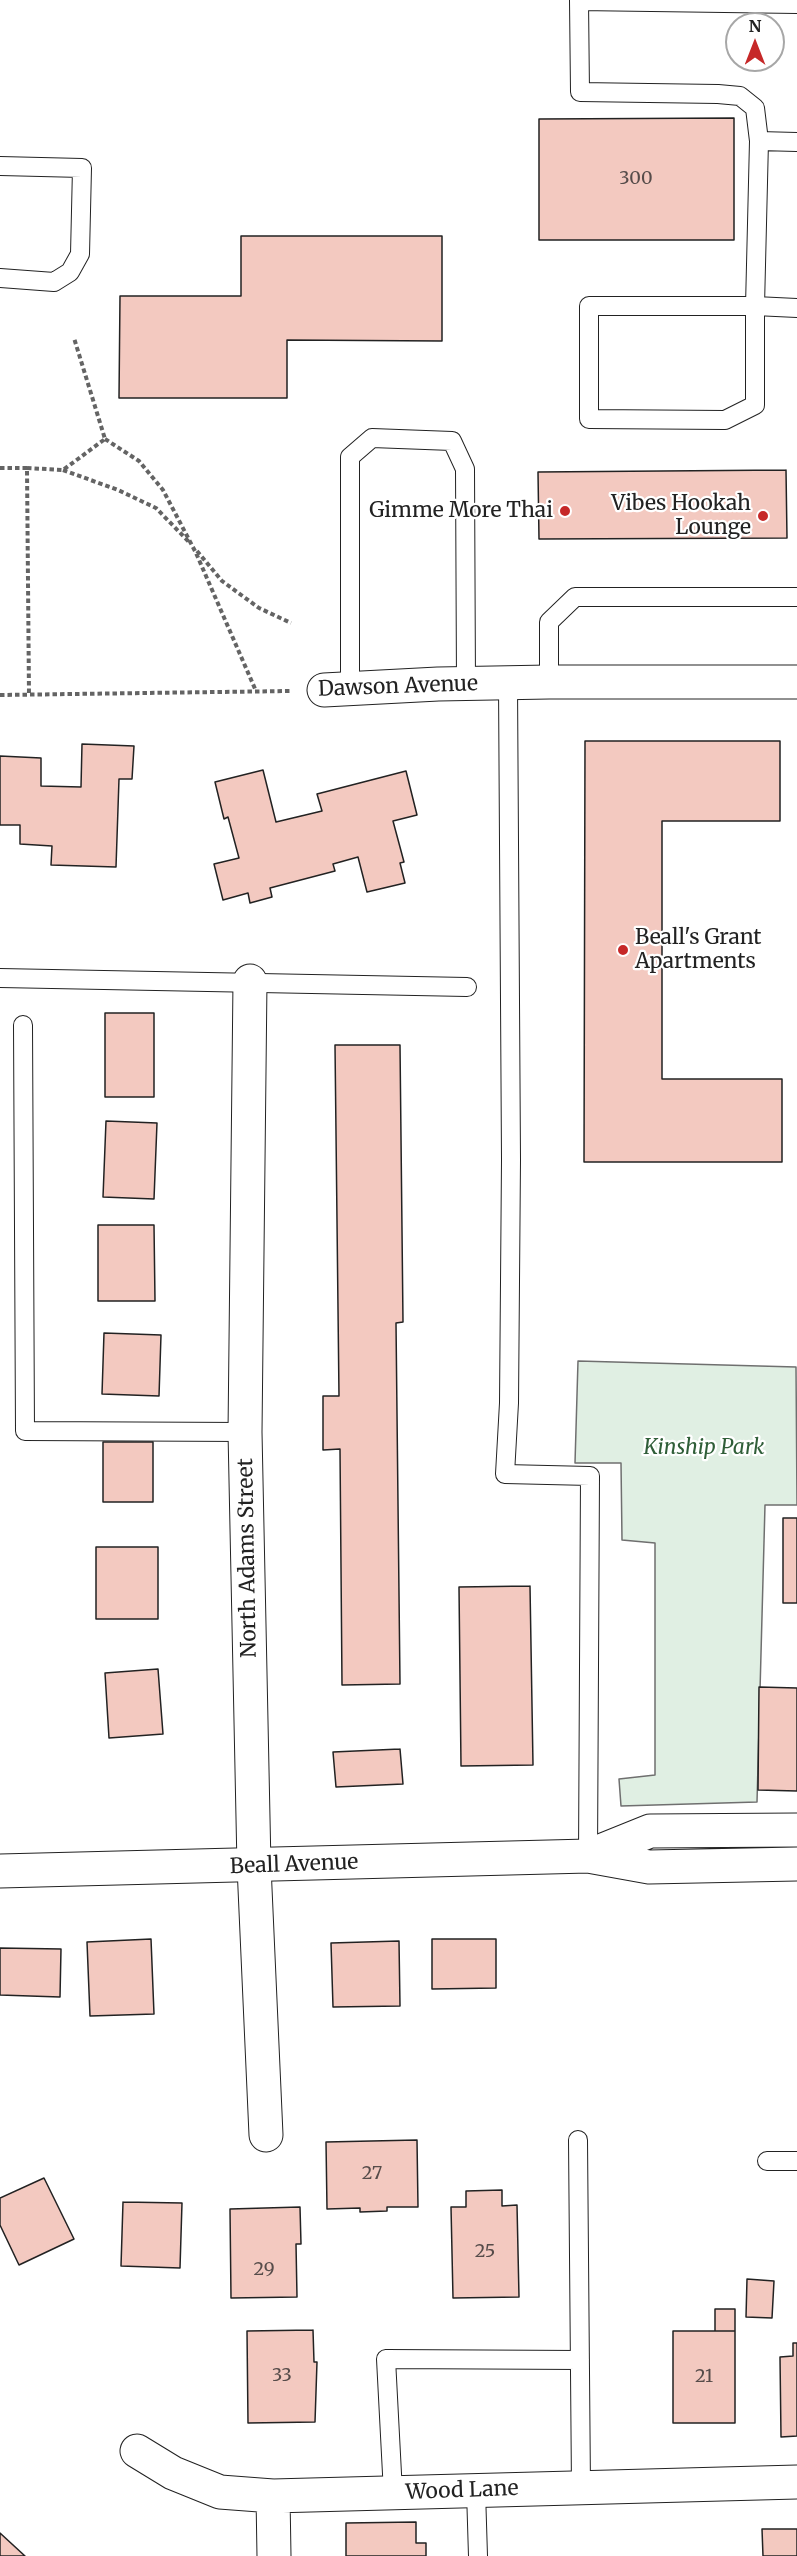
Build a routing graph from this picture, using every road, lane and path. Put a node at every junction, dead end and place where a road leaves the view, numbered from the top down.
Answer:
1 (579, 1) edge
2 (797, 4) edge
3 (759, 141) junction
4 (797, 142) edge
5 (0, 166) edge
6 (0, 278) edge
7 (755, 306) junction
8 (797, 308) edge
9 (74, 338) dead end
10 (105, 440) junction
11 (0, 468) edge
12 (27, 468) junction
13 (63, 470) junction
14 (193, 546) junction
15 (797, 597) edge
16 (291, 623) dead end
17 (549, 682) junction
18 (797, 682) edge
19 (466, 684) junction
20 (508, 684) junction
21 (337, 689) junction
22 (256, 691) junction
23 (0, 695) edge
24 (28, 695) junction
25 (0, 978) edge
26 (250, 981) junction
27 (467, 987) dead end
28 (23, 1025) dead end
29 (245, 1432) junction
30 (797, 1830) edge
31 (588, 1856) junction
32 (797, 1864) edge
33 (254, 1866) junction
34 (0, 1871) edge
35 (266, 2135) dead end
36 (578, 2140) dead end
37 (767, 2161) dead end
38 (797, 2161) edge
39 (580, 2360) junction
40 (137, 2451) dead end
41 (797, 2482) edge
42 (581, 2488) junction
43 (476, 2491) junction
44 (393, 2493) junction
45 (273, 2496) junction
46 (274, 2556) edge
47 (478, 2556) edge

1 - 2 lane
1 - 3 lane
3 - 4 lane
3 - 7 lane
5 - 6 lane
7 - 7 lane
7 - 8 lane
9 - 10 path
10 - 13 path
10 - 14 path
11 - 12 path
12 - 13 path
12 - 24 path
13 - 14 path
14 - 16 path
14 - 22 path
15 - 17 lane
17 - 18 street, Dawson Avenue
17 - 20 street, Dawson Avenue
19 - 20 street, Dawson Avenue
19 - 21 street, Dawson Avenue
19 - 21 lane
20 - 31 lane
21 - 22 path, Dawson Avenue
22 - 24 path, Dawson Avenue
23 - 24 path, Dawson Avenue
25 - 26 lane
26 - 27 lane
26 - 29 street, North Adams Street
28 - 29 lane
29 - 33 street, North Adams Street
30 - 31 street, Beall Avenue
31 - 32 street, Beall Avenue
31 - 33 street, Beall Avenue
33 - 34 street, Beall Avenue
33 - 35 street, North Adams Street
36 - 39 lane
37 - 38 lane
39 - 42 lane
39 - 44 lane
40 - 45 street, Wood Lane
41 - 42 street, Wood Lane
42 - 43 street, Wood Lane
43 - 44 street, Wood Lane
43 - 47 lane
44 - 45 street, Wood Lane
45 - 46 street

